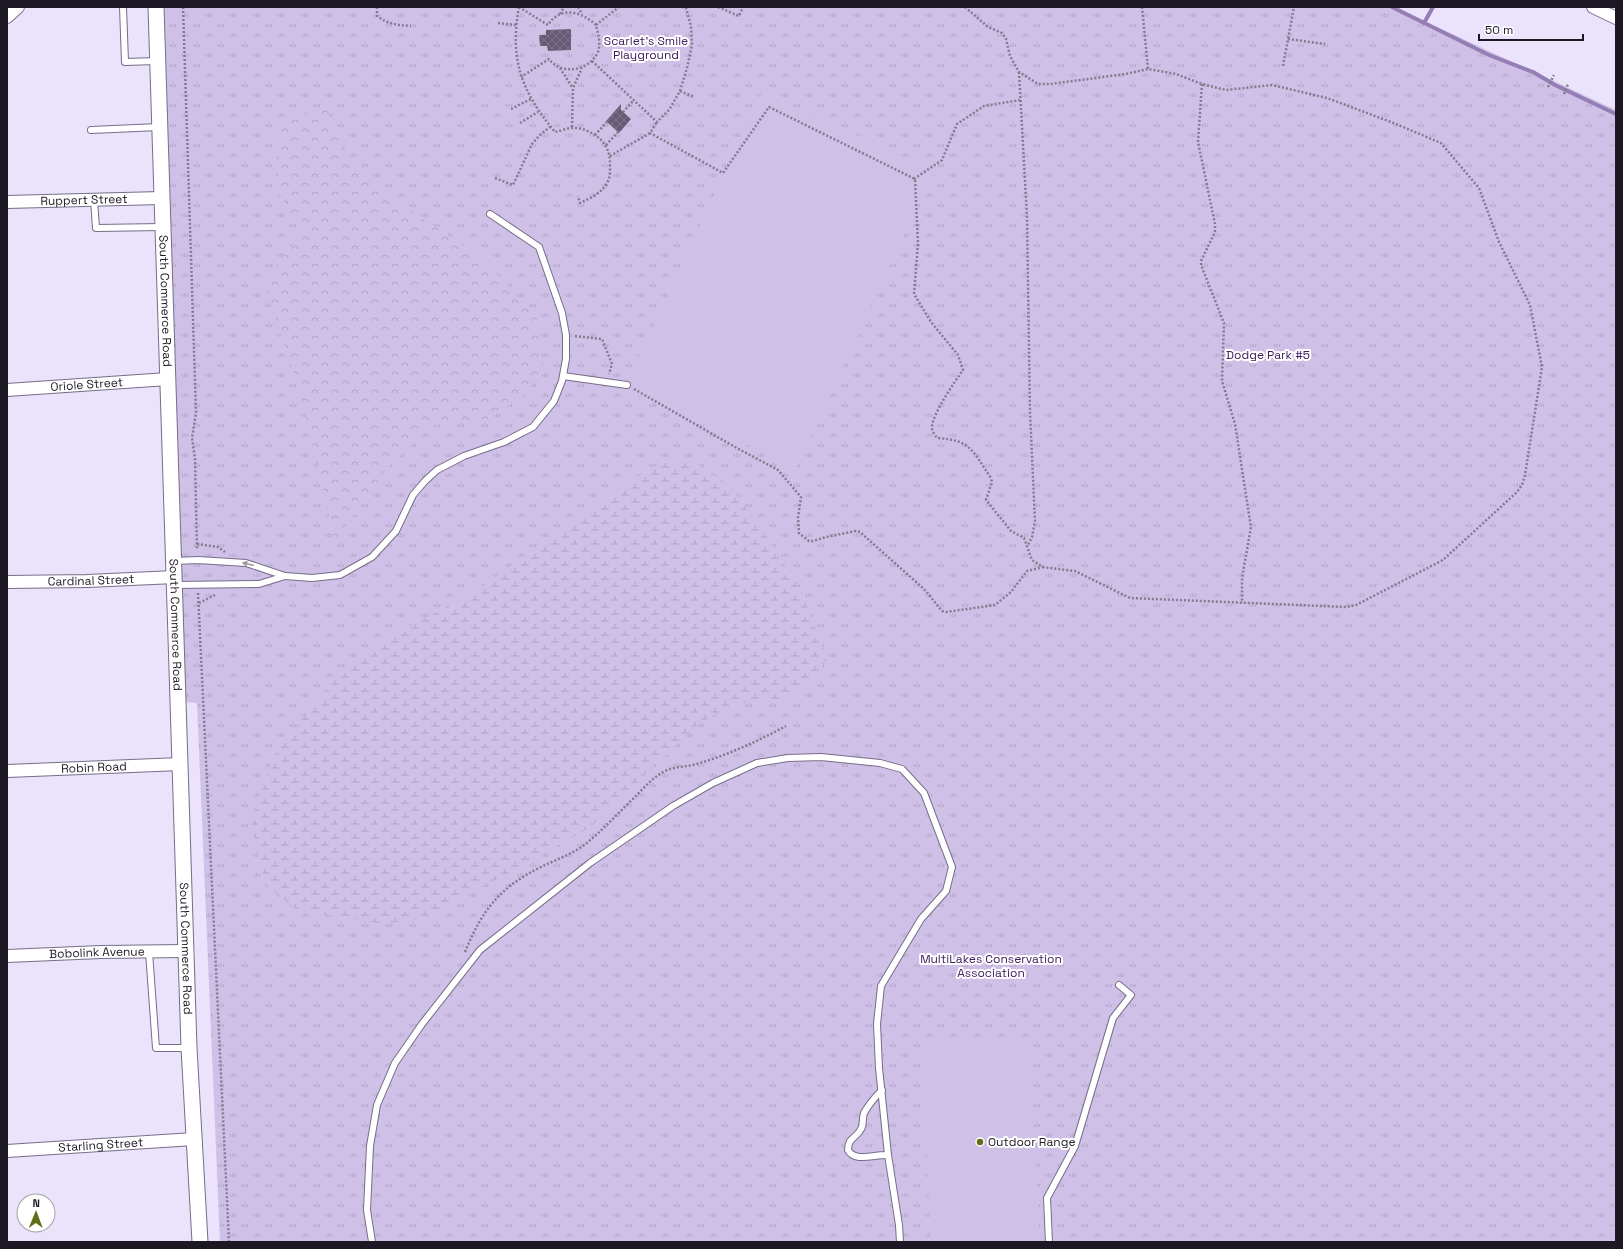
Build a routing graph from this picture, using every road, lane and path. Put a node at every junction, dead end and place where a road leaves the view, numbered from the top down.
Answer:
1 (18, 7) edge
2 (123, 7) edge
3 (156, 7) edge
4 (183, 7) edge
5 (377, 7) edge
6 (519, 7) edge
7 (564, 7) edge
8 (578, 7) edge
9 (619, 7) edge
10 (682, 7) edge
11 (718, 7) edge
12 (743, 7) edge
13 (965, 7) edge
14 (1142, 7) edge
15 (1294, 7) edge
16 (1593, 7) edge
17 (560, 14) junction
18 (582, 14) junction
19 (7, 17) edge
20 (1616, 18) edge
21 (498, 23) dead end
22 (516, 25) junction
23 (596, 25) junction
24 (411, 26) dead end
25 (1288, 39) junction
26 (1325, 44) dead end
27 (157, 61) junction
28 (592, 61) junction
29 (1283, 66) dead end
30 (560, 68) junction
31 (582, 68) junction
32 (1148, 69) junction
33 (1019, 72) junction
34 (1554, 75) dead end
35 (521, 77) junction
36 (1202, 84) junction
37 (1568, 84) dead end
38 (1548, 87) dead end
39 (573, 88) junction
40 (680, 91) junction
41 (1564, 94) dead end
42 (694, 97) dead end
43 (530, 99) junction
44 (634, 100) junction
45 (1020, 100) junction
46 (512, 109) dead end
47 (538, 112) junction
48 (624, 112) dead end
49 (607, 122) dead end
50 (657, 122) junction
51 (520, 123) dead end
52 (159, 126) junction
53 (550, 127) junction
54 (572, 128) junction
55 (91, 130) dead end
56 (618, 132) dead end
57 (650, 133) junction
58 (595, 135) junction
59 (606, 145) junction
60 (610, 156) junction
61 (495, 178) dead end
62 (914, 179) junction
63 (578, 196) dead end
64 (161, 198) junction
65 (94, 200) junction
66 (7, 202) edge
67 (490, 214) dead end
68 (162, 227) junction
69 (566, 335) junction
70 (563, 376) junction
71 (168, 379) junction
72 (607, 382) junction
73 (627, 384) joint
74 (7, 390) edge
75 (198, 544) junction
76 (1028, 545) junction
77 (198, 560) junction
78 (174, 561) junction
79 (229, 561) junction
80 (1043, 567) junction
81 (285, 576) junction
82 (175, 581) junction
83 (7, 582) edge
84 (198, 584) junction
85 (1242, 603) junction
86 (786, 726) dead end
87 (181, 764) junction
88 (7, 772) edge
89 (186, 951) junction
90 (149, 952) junction
91 (7, 956) edge
92 (463, 957) dead end
93 (1119, 985) dead end
94 (189, 1048) junction
95 (882, 1090) junction
96 (194, 1139) junction
97 (7, 1151) edge
98 (888, 1154) junction
99 (200, 1242) edge
100 (229, 1242) edge
101 (372, 1242) edge
102 (900, 1242) edge
103 (1049, 1242) edge

1 - 19 street
2 - 27 lane
3 - 27 street, South Commerce Road
4 - 75 path
5 - 24 path
6 - 17 path
6 - 22 path
7 - 17 path
8 - 18 path
9 - 23 path
10 - 40 path
11 - 12 path
13 - 33 path
14 - 32 path
15 - 25 path
16 - 20 street
17 - 18 path
18 - 23 path
21 - 22 path
22 - 35 path
23 - 28 path
25 - 26 path
25 - 29 path
27 - 52 street, South Commerce Road
28 - 31 path
28 - 44 path
30 - 31 path
30 - 35 path
30 - 39 path
31 - 39 path
32 - 33 path
32 - 36 path
33 - 45 path
34 - 38 path
35 - 43 path
36 - 85 path
36 - 85 path
37 - 41 path
39 - 54 path
40 - 42 path
40 - 50 path
43 - 46 path
43 - 47 path
44 - 48 path
44 - 50 path
45 - 62 path
45 - 76 path
47 - 51 path
47 - 53 path
49 - 58 path
50 - 57 path
52 - 55 lane
52 - 64 street, South Commerce Road
53 - 54 path
53 - 61 path
54 - 58 path
56 - 59 path
57 - 60 path
57 - 62 path
58 - 59 path
59 - 60 path
60 - 63 path
62 - 76 path
64 - 65 street, Ruppert Street
64 - 68 street, South Commerce Road
65 - 66 street, Ruppert Street
65 - 68 lane
67 - 69 lane
68 - 71 street, South Commerce Road
69 - 70 lane
69 - 72 path
70 - 72 lane
70 - 81 lane
71 - 74 street, Oriole Street
71 - 78 street, South Commerce Road
72 - 73 lane
73 - 80 path
75 - 77 path
75 - 79 path
76 - 80 path
77 - 78 lane
77 - 79 lane
78 - 82 street, South Commerce Road
81 -> 79 lane
80 - 85 path
81 - 84 lane
82 - 83 street, Cardinal Street
82 - 84 lane
82 - 87 street, South Commerce Road
84 - 100 path
86 - 92 path
87 - 88 street, Robin Road
87 - 89 street, South Commerce Road
89 - 90 street, Bobolink Avenue
89 - 94 street, South Commerce Road
90 - 91 street, Bobolink Avenue
90 - 94 lane
93 - 103 lane
94 - 96 street, South Commerce Road
95 - 98 lane
95 - 98 lane
95 - 101 lane
96 - 97 street, Starling Street
96 - 99 street, South Commerce Road
98 - 102 lane

